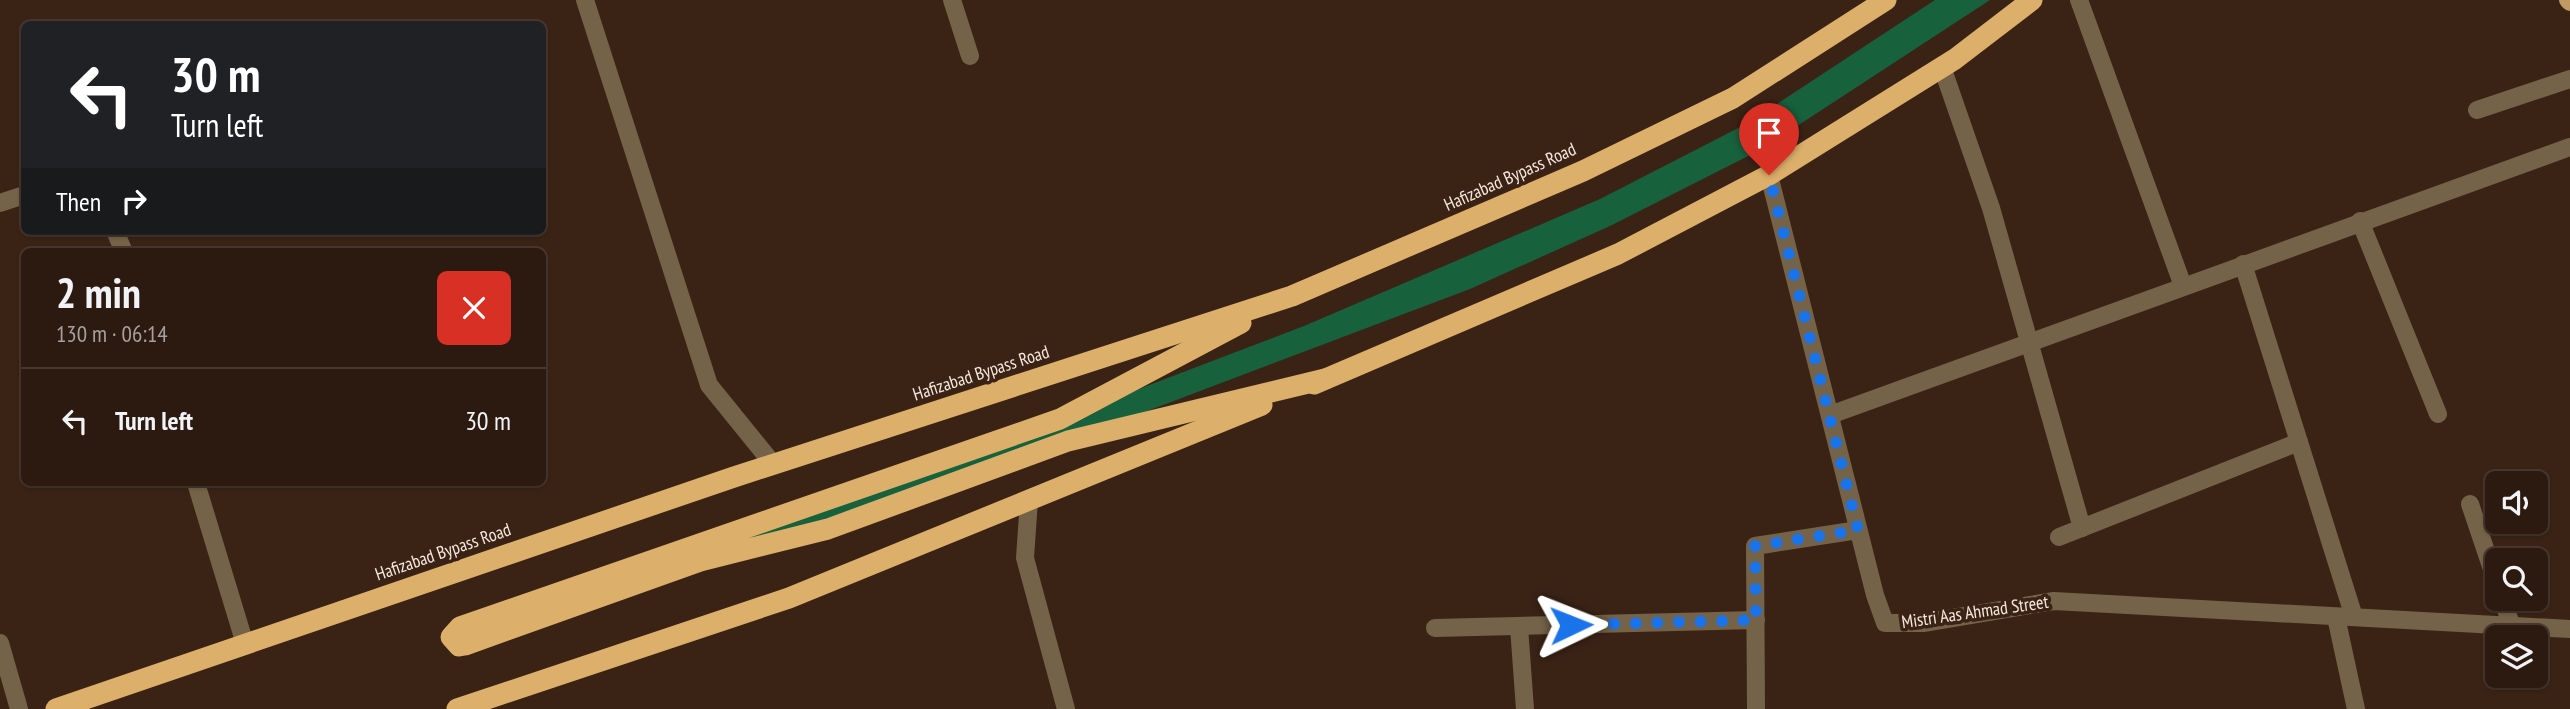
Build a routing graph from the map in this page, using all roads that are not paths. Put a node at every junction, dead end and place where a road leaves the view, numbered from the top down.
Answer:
1 (585, 0) edge
2 (952, 0) edge
3 (1886, 0) edge
4 (2032, 0) edge
5 (2079, 0) edge
6 (970, 56) dead end
7 (1941, 67) junction
8 (2570, 79) edge
9 (2477, 110) dead end
10 (2570, 147) edge
11 (1769, 175) junction
12 (21, 196) edge
13 (0, 203) edge
14 (2360, 221) junction
15 (2243, 264) junction
16 (2183, 285) junction
17 (1292, 296) junction
18 (2028, 342) junction
19 (1325, 379) junction
20 (2438, 414) dead end
21 (1830, 415) junction
22 (2300, 442) junction
23 (773, 464) junction
24 (197, 486) edge
25 (1029, 500) junction
26 (2470, 504) dead end
27 (2082, 528) junction
28 (1858, 530) junction
29 (2059, 537) dead end
30 (2485, 548) edge
31 (2345, 617) junction
32 (1756, 620) junction
33 (2485, 625) edge
34 (1519, 627) junction
35 (1434, 628) dead end
36 (2548, 628) edge
37 (2570, 629) edge
38 (0, 643) edge
39 (245, 644) junction
40 (19, 709) edge
41 (56, 709) edge
42 (457, 709) edge
43 (1066, 709) edge
44 (1525, 709) edge
45 (1756, 709) edge
46 (2356, 709) edge

1 - 23 street
2 - 6 street
3 - 17 highway, Hafizabad Bypass Road
4 - 7 highway
5 - 16 street
7 - 11 highway
7 - 18 street
8 - 9 street
10 - 14 street
11 - 19 highway
11 - 21 street, Mistri Aas Ahmad Street
12 - 13 street
14 - 15 street
14 - 20 street
15 - 16 street
15 - 22 street
16 - 18 street
17 - 19 highway
17 - 23 highway, Hafizabad Bypass Road
18 - 21 street
18 - 27 street
19 - 25 highway
21 - 28 street, Mistri Aas Ahmad Street
22 - 27 street
22 - 31 street
23 - 39 highway, Hafizabad Bypass Road
24 - 39 street
25 - 42 highway
25 - 43 street
26 - 30 street
27 - 29 street
28 - 31 street, Mistri Aas Ahmad Street
28 - 32 street
31 - 33 street, Mistri Aas Ahmad Street
31 - 46 street
32 - 34 street
32 - 45 street
34 - 35 street
34 - 44 street
36 - 37 street, Mistri Aas Ahmad Street
38 - 40 street
39 - 41 highway, Hafizabad Bypass Road

